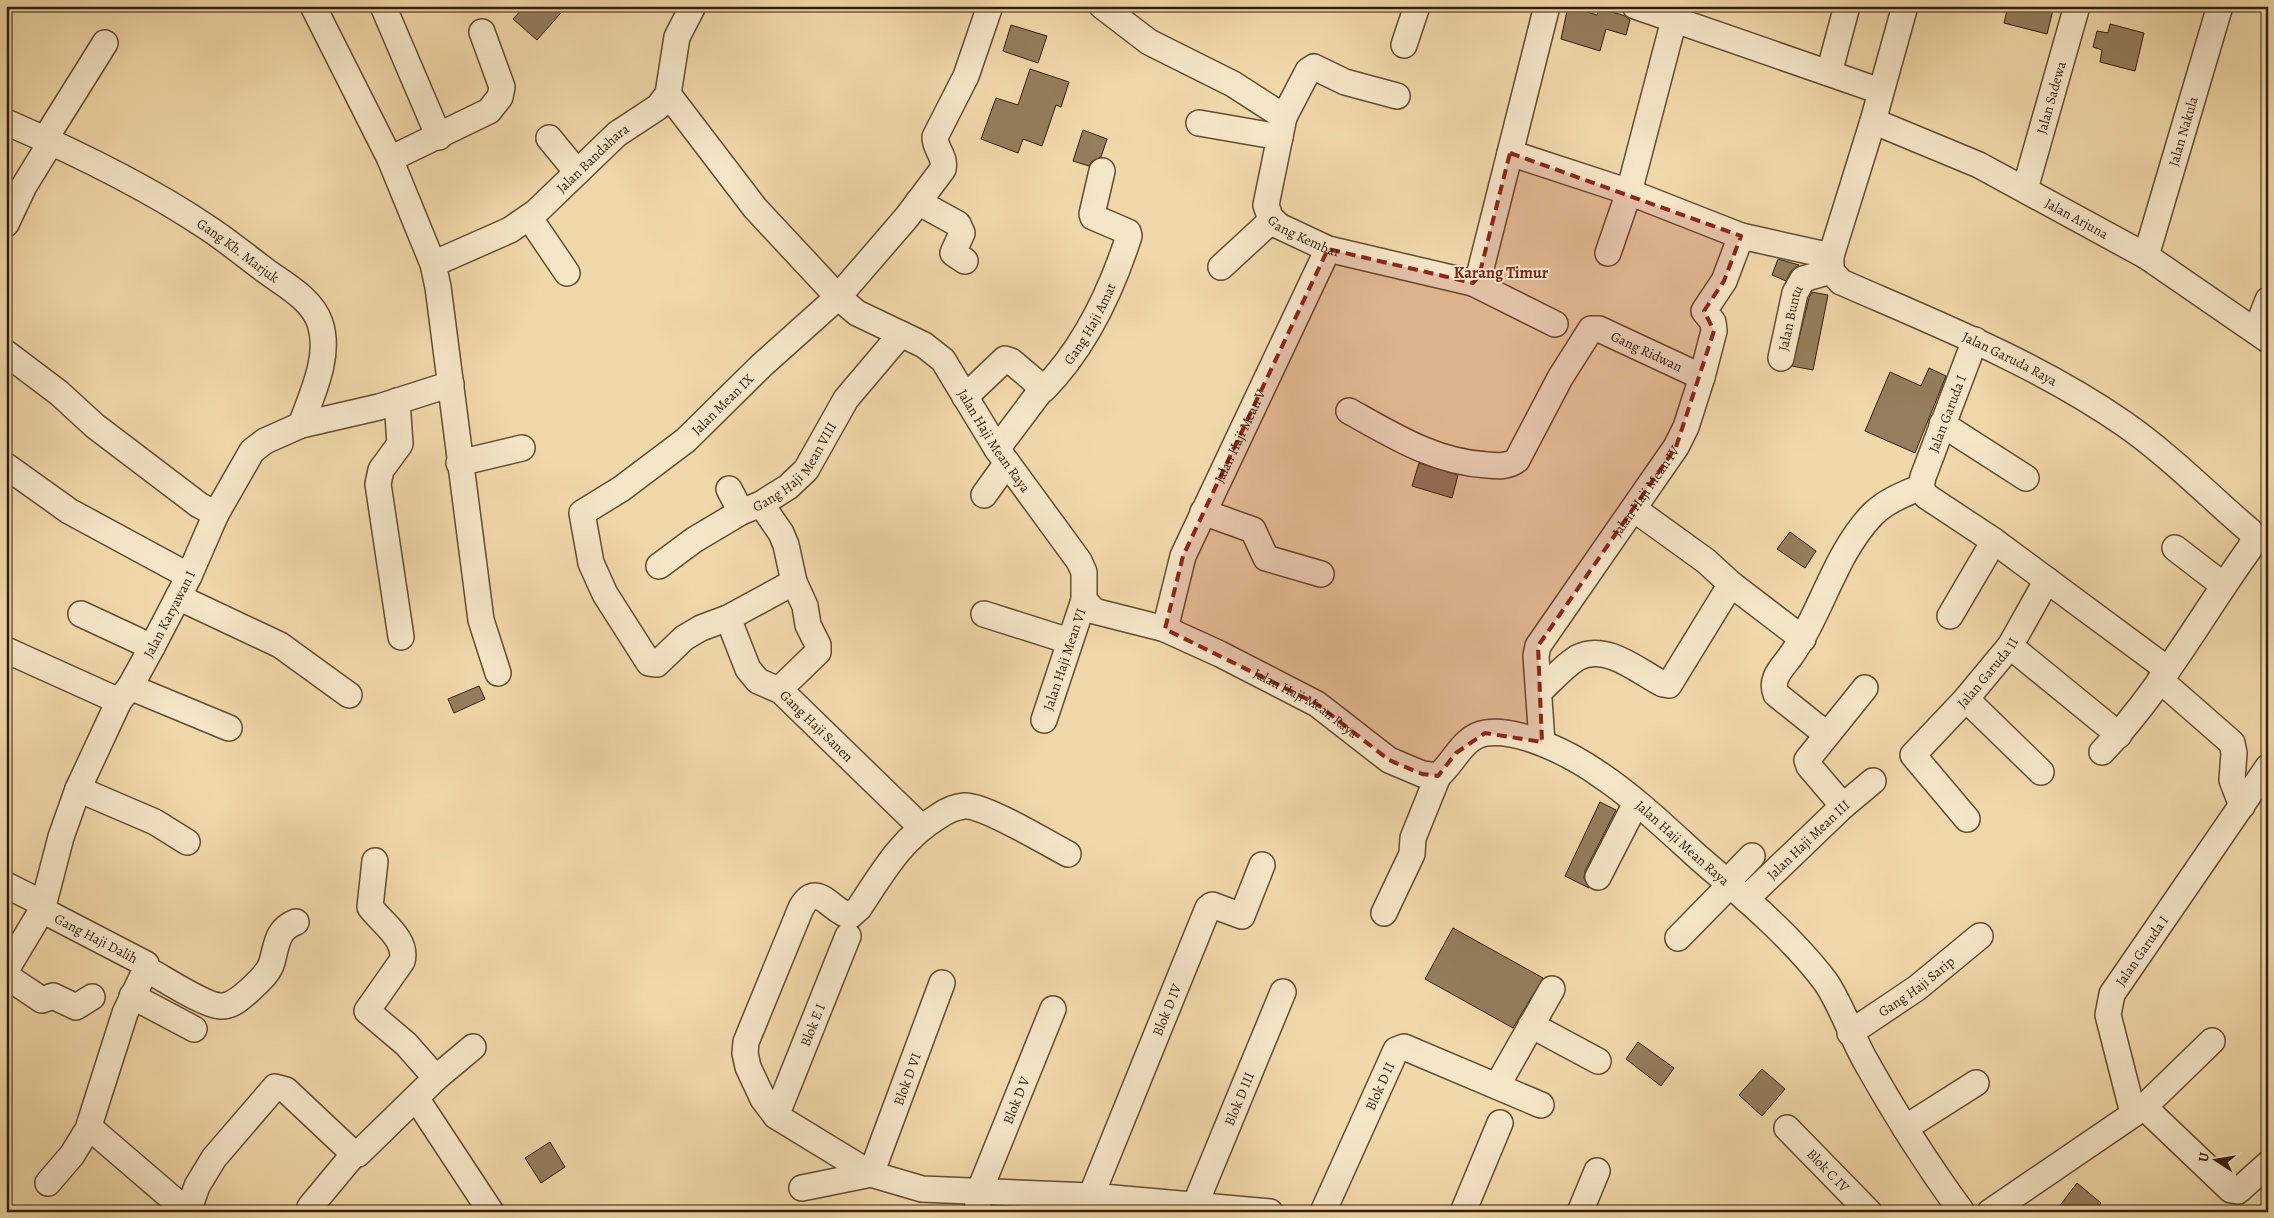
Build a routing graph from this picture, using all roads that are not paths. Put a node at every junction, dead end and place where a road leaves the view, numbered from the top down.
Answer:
1 (313, 6) edge
2 (383, 6) edge
3 (693, 6) edge
4 (990, 6) edge
5 (1102, 6) edge
6 (1417, 6) edge
7 (1547, 6) edge
8 (1635, 6) edge
9 (1847, 6) edge
10 (1905, 6) edge
11 (2077, 6) edge
12 (2220, 6) edge
13 (1674, 20) junction
14 (482, 32) dead end
15 (104, 43) dead end
16 (1404, 45) dead end
17 (1829, 73) junction
18 (1880, 91) junction
19 (668, 94) junction
20 (1397, 96) dead end
21 (1874, 121) junction
22 (6, 122) edge
23 (1199, 123) dead end
24 (1282, 127) junction
25 (439, 137) junction
26 (548, 138) dead end
27 (48, 140) junction
28 (1510, 153) junction
29 (390, 159) junction
30 (1102, 171) dead end
31 (577, 172) junction
32 (2025, 189) junction
33 (1629, 192) junction
34 (918, 202) junction
35 (529, 217) junction
36 (1272, 220) junction
37 (6, 224) edge
38 (1741, 236) junction
39 (1328, 249) junction
40 (1608, 253) dead end
41 (2146, 256) junction
42 (965, 261) dead end
43 (433, 264) junction
44 (1831, 264) junction
45 (1221, 267) dead end
46 (567, 273) dead end
47 (1473, 283) junction
48 (843, 291) junction
49 (2268, 300) edge
50 (1555, 324) dead end
51 (901, 334) junction
52 (2262, 336) edge
53 (1975, 340) junction
54 (6, 353) edge
55 (1781, 358) dead end
56 (1702, 377) junction
57 (451, 384) junction
58 (1042, 389) junction
59 (965, 397) junction
60 (397, 401) junction
61 (1349, 410) dead end
62 (1942, 424) junction
63 (301, 425) junction
64 (522, 448) dead end
65 (1002, 456) junction
66 (459, 463) junction
67 (6, 466) edge
68 (2026, 478) dead end
69 (1921, 487) junction
70 (729, 489) dead end
71 (984, 495) dead end
72 (751, 508) junction
73 (1634, 509) junction
74 (1203, 512) junction
75 (216, 514) junction
76 (1994, 541) junction
77 (2175, 548) dead end
78 (659, 566) dead end
79 (1321, 574) dead end
80 (2048, 580) junction
81 (794, 582) junction
82 (1731, 584) junction
83 (2224, 585) junction
84 (184, 586) junction
85 (1084, 600) junction
86 (81, 614) dead end
87 (984, 614) dead end
88 (1950, 616) dead end
89 (728, 618) junction
90 (1166, 629) junction
91 (401, 637) dead end
92 (1803, 639) junction
93 (1068, 641) junction
94 (2010, 646) junction
95 (152, 647) junction
96 (6, 650) edge
97 (498, 673) dead end
98 (2164, 675) junction
99 (1865, 688) dead end
100 (781, 691) junction
101 (1539, 692) junction
102 (125, 694) junction
103 (349, 695) dead end
104 (1966, 699) junction
105 (1044, 720) dead end
106 (229, 728) dead end
107 (1826, 734) junction
108 (1542, 742) junction
109 (2268, 767) edge
110 (2041, 772) dead end
111 (1438, 776) junction
112 (1873, 781) dead end
113 (78, 790) junction
114 (1636, 803) junction
115 (1843, 806) junction
116 (2242, 806) junction
117 (1967, 819) dead end
118 (921, 827) junction
119 (187, 842) dead end
120 (1068, 854) dead end
121 (1752, 856) dead end
122 (375, 860) dead end
123 (1262, 865) dead end
124 (1598, 877) dead end
125 (6, 885) edge
126 (1735, 889) junction
127 (43, 907) junction
128 (1384, 913) dead end
129 (296, 922) dead end
130 (848, 936) dead end
131 (1980, 936) dead end
132 (1678, 938) dead end
133 (146, 969) junction
134 (6, 970) edge
135 (6, 976) edge
136 (942, 983) dead end
137 (1552, 989) dead end
138 (1283, 992) dead end
139 (132, 996) junction
140 (92, 998) dead end
141 (1053, 1009) dead end
142 (1531, 1025) junction
143 (194, 1029) dead end
144 (1850, 1033) junction
145 (2212, 1041) dead end
146 (473, 1047) dead end
147 (1598, 1061) dead end
148 (436, 1078) junction
149 (1976, 1083) dead end
150 (1497, 1086) junction
151 (416, 1098) junction
152 (1541, 1105) dead end
153 (2138, 1110) junction
154 (776, 1116) junction
155 (1500, 1123) dead end
156 (89, 1127) junction
157 (1787, 1128) dead end
158 (1905, 1128) junction
159 (354, 1154) junction
160 (2268, 1164) edge
161 (1597, 1171) dead end
162 (871, 1174) junction
163 (48, 1183) dead end
164 (802, 1188) dead end
165 (1091, 1196) junction
166 (978, 1202) edge
167 (1195, 1205) junction
168 (310, 1207) dead end
169 (491, 1212) edge
170 (1270, 1212) edge
171 (1323, 1212) edge
172 (1463, 1212) edge
173 (1580, 1212) edge
174 (1869, 1212) edge
175 (1962, 1212) edge
176 (1990, 1212) edge

1 - 29 street
2 - 25 street
3 - 19 street
4 - 34 street, Jalan Mean IX
5 - 24 street
6 - 16 street
7 - 28 street
8 - 13 street
9 - 17 street
10 - 18 street
11 - 32 street, Jalan Sadewa
12 - 41 street, Jalan Nakula
13 - 17 street
13 - 33 street
14 - 25 street
15 - 27 street
17 - 18 street
18 - 21 street
19 - 31 street, Jalan Bandahara
19 - 48 street, Jalan Haji Mean Raya
20 - 24 street, Gang Kembar
21 - 32 street, Jalan Arjuna
21 - 44 street
22 - 27 street, Gang Kh. Marjuk
23 - 24 street
24 - 36 street, Gang Kembar
25 - 29 street
26 - 31 street
27 - 37 street
27 - 63 street, Gang Kh. Marjuk
28 - 33 street
28 - 47 street
29 - 43 street
30 - 58 street, Gang Haji Amat
31 - 35 street, Jalan Bandahara
32 - 41 street, Jalan Arjuna
33 - 38 street
33 - 40 street
34 - 42 street
34 - 48 street, Jalan Mean IX
35 - 43 street, Jalan Bandahara
35 - 46 street
36 - 39 street, Gang Kembar
36 - 45 street
38 - 44 street
38 - 56 street, Jalan Haji Mean IV
39 - 47 street, Gang Kembar
39 - 74 street, Jalan Haji Mean V
41 - 52 street, Jalan Arjuna
43 - 57 street
44 - 53 street, Jalan Garuda Raya
44 - 55 street, Jalan Buntu
47 - 50 street, Gang Kembar
48 - 51 street, Jalan Haji Mean Raya
48 - 89 street, Jalan Mean IX
49 - 52 street
51 - 59 street, Jalan Haji Mean Raya
51 - 72 street, Gang Haji Mean VIII
53 - 62 street, Jalan Garuda I
53 - 83 street, Jalan Garuda Raya
54 - 75 street
56 - 61 street, Gang Ridwan
56 - 73 street, Jalan Haji Mean IV
57 - 60 street, Jalan Karyawan I
57 - 66 street
58 - 59 street
58 - 65 street
59 - 65 street, Jalan Haji Mean Raya
60 - 63 street, Jalan Karyawan I
60 - 91 street
62 - 68 street
62 - 69 street, Jalan Garuda I
63 - 75 street, Jalan Karyawan I
64 - 66 street
65 - 71 street
65 - 85 street, Jalan Haji Mean Raya
66 - 97 street
67 - 84 street
69 - 76 street
69 - 92 street
70 - 72 street, Gang Haji Sanen
72 - 78 street, Gang Haji Mean VIII
72 - 81 street, Gang Haji Sanen
73 - 82 street
73 - 101 street, Jalan Haji Mean IV
74 - 79 street
74 - 90 street, Jalan Haji Mean V
75 - 84 street, Jalan Karyawan I
76 - 80 street
76 - 88 street
77 - 83 street
80 - 94 street, Jalan Garuda II
80 - 98 street
81 - 89 street
81 - 100 street, Gang Haji Sanen
82 - 92 street
82 - 101 street
83 - 98 street, Jalan Garuda Raya
84 - 95 street, Jalan Karyawan I
84 - 103 street
85 - 90 street, Jalan Haji Mean Raya
85 - 93 street, Jalan Haji Mean VI
86 - 95 street
87 - 93 street
89 - 100 street
90 - 111 street, Jalan Haji Mean Raya
92 - 107 street
93 - 105 street, Jalan Haji Mean VI
94 - 98 street
94 - 104 street, Jalan Garuda II
95 - 102 street, Jalan Karyawan I
96 - 102 street
98 - 116 street
99 - 107 street
100 - 118 street, Gang Haji Sanen
101 - 108 street, Jalan Haji Mean IV
102 - 106 street
102 - 113 street, Jalan Karyawan I
104 - 110 street
104 - 117 street, Jalan Garuda II
107 - 115 street
108 - 111 street, Jalan Haji Mean Raya
108 - 114 street, Jalan Haji Mean Raya
109 - 116 street, Jalan Garuda I
111 - 128 street
112 - 115 street, Jalan Haji Mean III
113 - 119 street
113 - 127 street, Jalan Karyawan I
114 - 124 street
114 - 126 street, Jalan Haji Mean Raya
115 - 126 street, Jalan Haji Mean III
116 - 153 street, Jalan Garuda I
118 - 120 street
118 - 154 street
121 - 126 street
122 - 148 street
123 - 165 street, Blok D IV
125 - 127 street
126 - 132 street
126 - 144 street, Jalan Haji Mean Raya
127 - 133 street, Gang Haji Dalih
127 - 134 street, Jalan Karyawan I
129 - 133 street
130 - 154 street, Blok E I
131 - 144 street, Gang Haji Sarip
133 - 139 street
135 - 140 street
136 - 162 street, Blok D VI
137 - 142 street
138 - 167 street, Blok D III
139 - 143 street
139 - 156 street
141 - 166 street, Blok D V
142 - 147 street
142 - 150 street
144 - 158 street, Jalan Haji Mean Raya
145 - 153 street
146 - 148 street
148 - 151 street
149 - 158 street
150 - 152 street, Blok D II
150 - 171 street, Blok D II
151 - 159 street
151 - 169 street
153 - 160 street
153 - 176 street
154 - 162 street
155 - 172 street
156 - 159 street
156 - 163 street
157 - 174 street, Blok C IV
158 - 175 street, Jalan Haji Mean Raya
159 - 168 street
161 - 173 street
162 - 164 street
162 - 166 street
165 - 166 street
165 - 167 street
167 - 170 street

